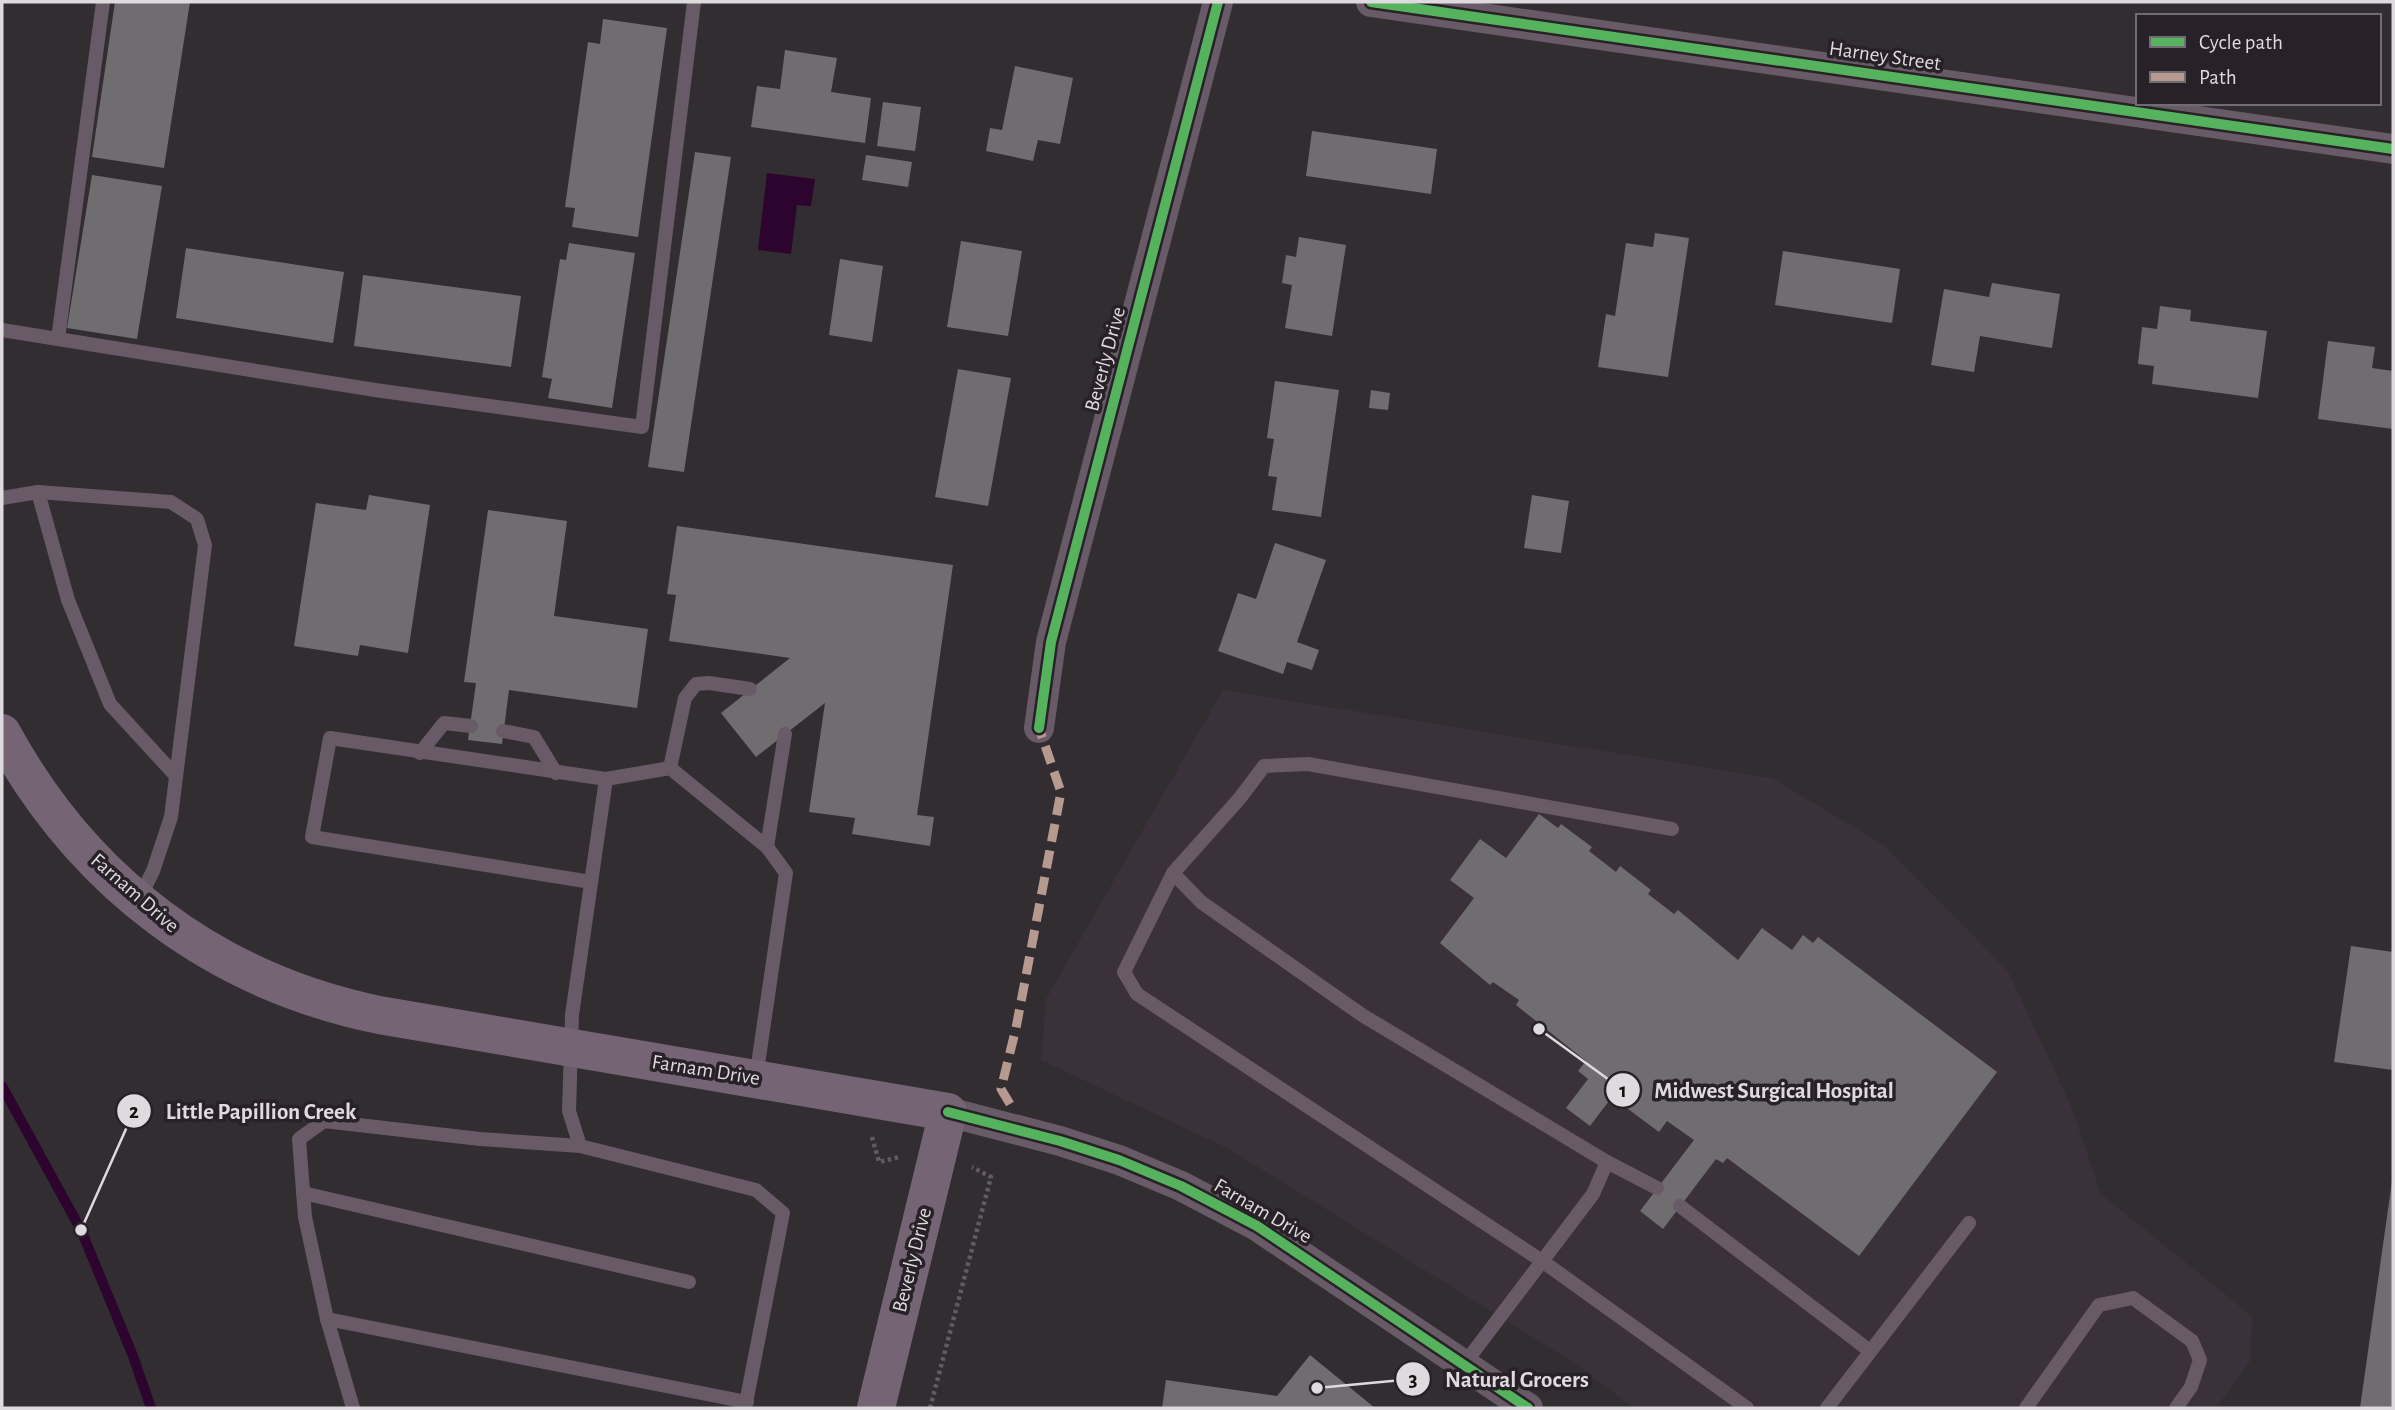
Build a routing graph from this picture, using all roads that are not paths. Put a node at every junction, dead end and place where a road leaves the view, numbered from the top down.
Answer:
1 (103, 2) edge
2 (694, 2) edge
3 (1218, 2) edge
4 (1371, 2) edge
5 (2393, 149) edge
6 (2, 330) edge
7 (58, 339) junction
8 (38, 492) junction
9 (2, 498) edge
10 (750, 690) dead end
11 (471, 726) dead end
12 (1039, 728) dead end
13 (503, 731) dead end
14 (2, 733) edge
15 (785, 734) dead end
16 (420, 752) junction
17 (670, 768) junction
18 (556, 773) junction
19 (176, 776) junction
20 (606, 779) junction
21 (1672, 829) dead end
22 (767, 847) junction
23 (1173, 873) junction
24 (591, 882) junction
25 (138, 900) junction
26 (571, 1048) junction
27 (756, 1079) junction
28 (948, 1112) junction
29 (580, 1146) junction
30 (1607, 1162) junction
31 (1657, 1188) dead end
32 (303, 1193) junction
33 (1680, 1206) dead end
34 (1969, 1223) dead end
35 (1542, 1261) junction
36 (689, 1282) dead end
37 (327, 1319) junction
38 (1870, 1351) junction
39 (1465, 1363) junction
40 (746, 1405) edge
41 (353, 1408) edge
42 (876, 1408) edge
43 (1528, 1408) edge
44 (1747, 1408) edge
45 (1827, 1408) edge
46 (2026, 1408) edge
47 (2176, 1408) edge

1 - 7 lane
2 - 7 lane
3 - 12 street, Beverly Drive
4 - 5 street, Harney Street
6 - 7 lane
8 - 9 lane
8 - 19 lane
8 - 19 lane
10 - 17 lane
11 - 16 lane
13 - 18 lane
14 - 25 main road, Farnam Drive
15 - 22 lane
16 - 18 lane
16 - 24 lane
17 - 20 lane
17 - 22 lane
18 - 20 lane
19 - 25 lane
20 - 24 lane
21 - 23 lane
22 - 27 lane
23 - 30 lane
23 - 35 lane
24 - 26 lane
25 - 26 main road, Farnam Drive
26 - 27 main road, Farnam Drive
26 - 29 lane
27 - 28 main road, Farnam Drive
28 - 39 street, Farnam Drive
28 - 42 main road, Beverly Drive
29 - 32 lane
29 - 40 lane
30 - 31 lane
30 - 35 lane
32 - 36 lane
32 - 37 lane
33 - 38 lane
34 - 38 lane
35 - 39 lane
35 - 44 lane
37 - 40 lane
37 - 41 lane
38 - 45 lane
39 - 43 street, Farnam Drive
46 - 47 lane

